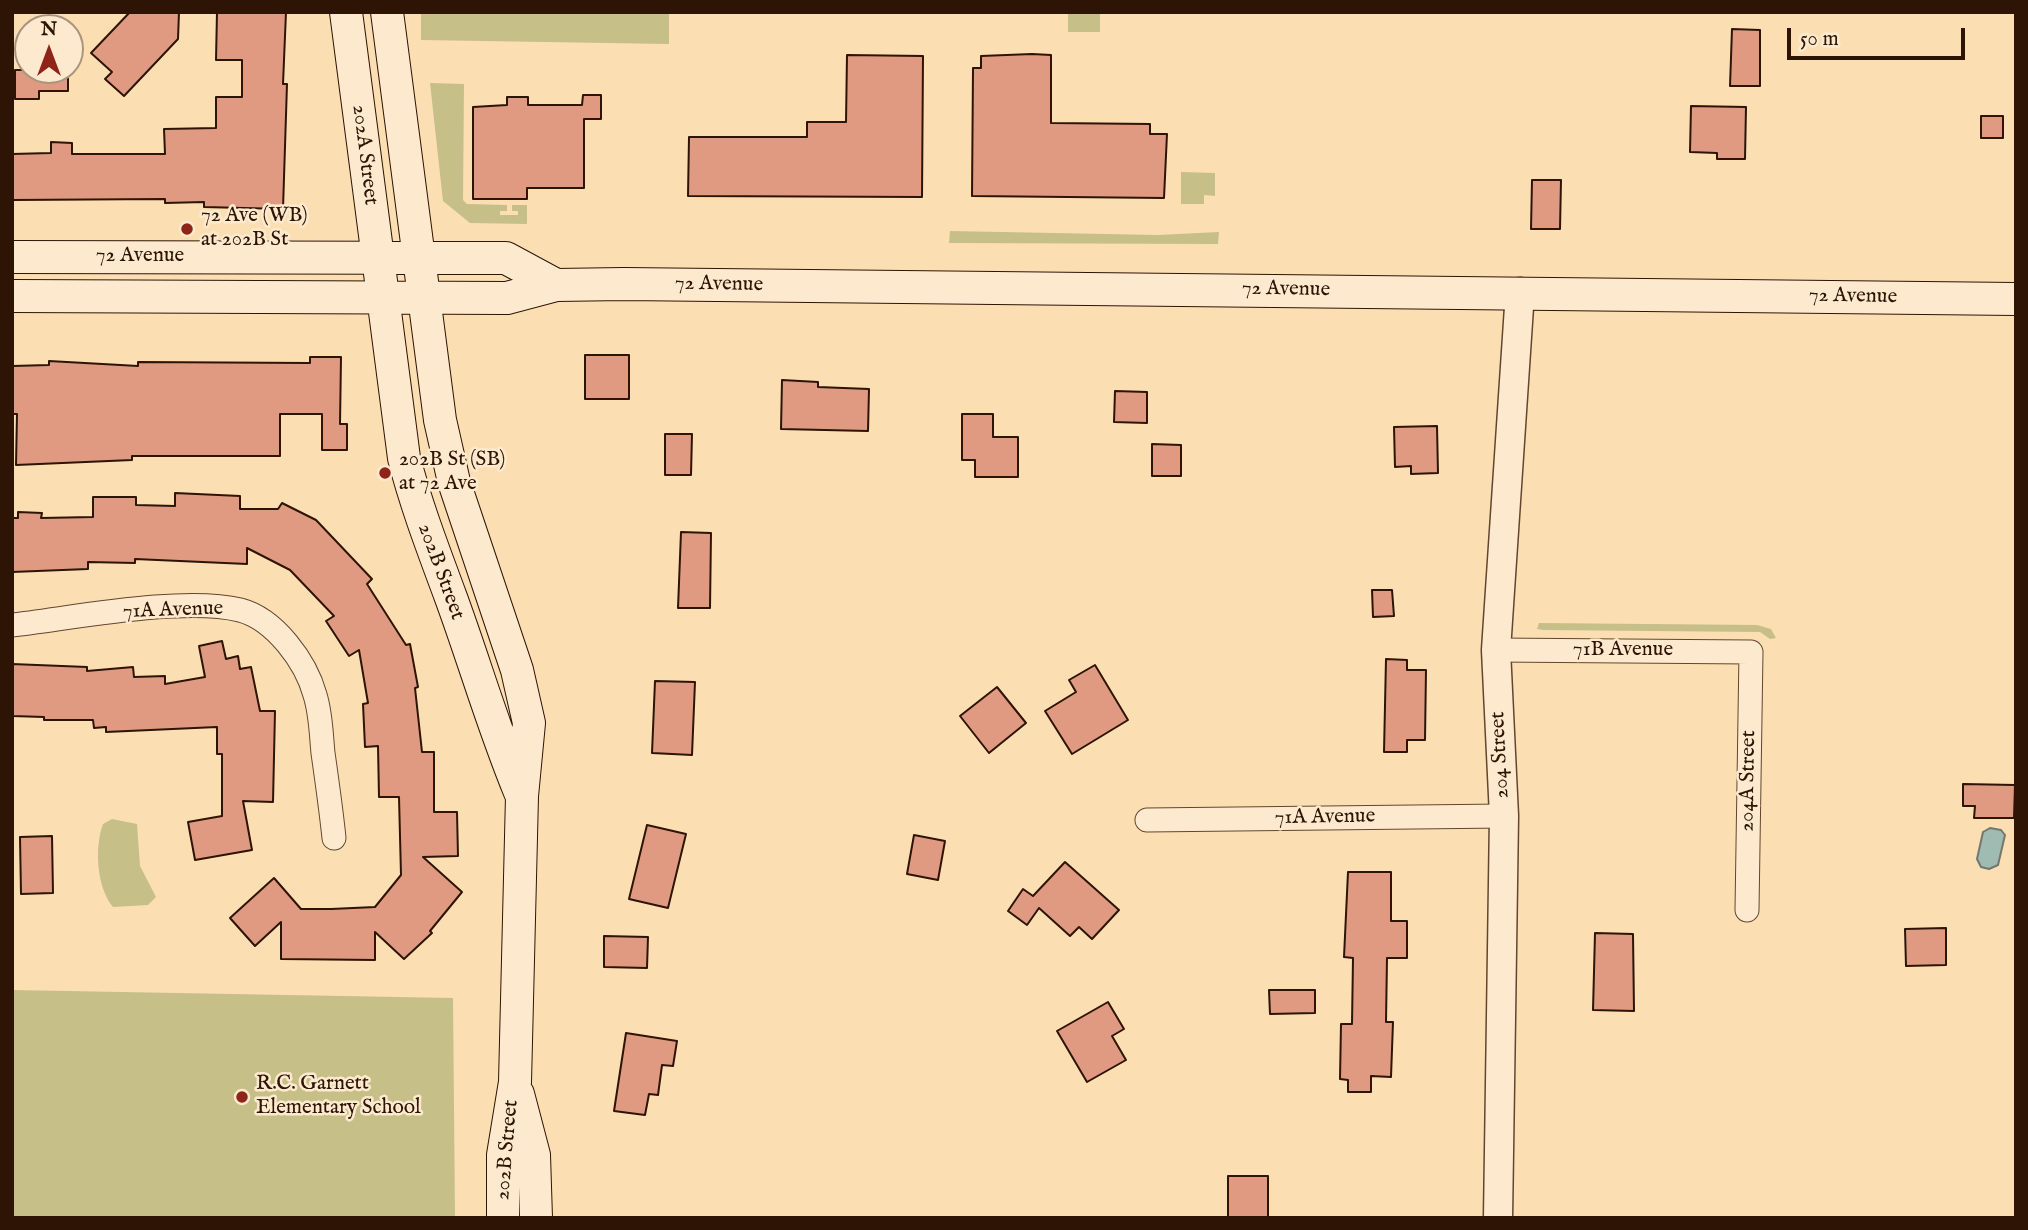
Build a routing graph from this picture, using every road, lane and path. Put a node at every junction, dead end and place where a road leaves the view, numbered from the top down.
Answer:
1 (346, 12) edge
2 (387, 12) edge
3 (377, 256) junction
4 (12, 257) edge
5 (419, 257) junction
6 (556, 285) junction
7 (1520, 292) junction
8 (12, 296) edge
9 (425, 298) junction
10 (382, 299) junction
11 (2016, 299) edge
12 (12, 625) edge
13 (1496, 650) junction
14 (1751, 652) joint
15 (522, 796) junction
16 (1504, 816) junction
17 (1147, 820) dead end
18 (334, 838) dead end
19 (1747, 910) dead end
20 (515, 1082) junction
21 (503, 1218) edge
22 (536, 1218) edge
23 (1498, 1218) edge

1 - 3 main road, 202A Street
2 - 5 main road, 202A Street
3 - 4 main road, 72 Avenue
3 - 5 main road, 72 Avenue
3 - 10 main road, 202A Street
5 - 6 main road, 72 Avenue
5 - 9 main road, 202A Street
6 - 7 main road, 72 Avenue
6 - 9 main road, 72 Avenue
7 - 11 main road, 72 Avenue
7 - 13 street, 204 Street
8 - 10 main road, 72 Avenue
9 - 10 main road, 72 Avenue
9 - 15 main road, 202B Street
10 - 15 main road, 202B Street
12 - 18 street, 71A Avenue
13 - 14 street, 71B Avenue
13 - 16 street, 204 Street
14 - 19 street, 204A Street
15 - 20 main road, 202B Street
16 - 17 street, 71A Avenue
16 - 23 street, 204 Street
20 - 21 main road, 202B Street
20 - 22 main road, 202B Street

